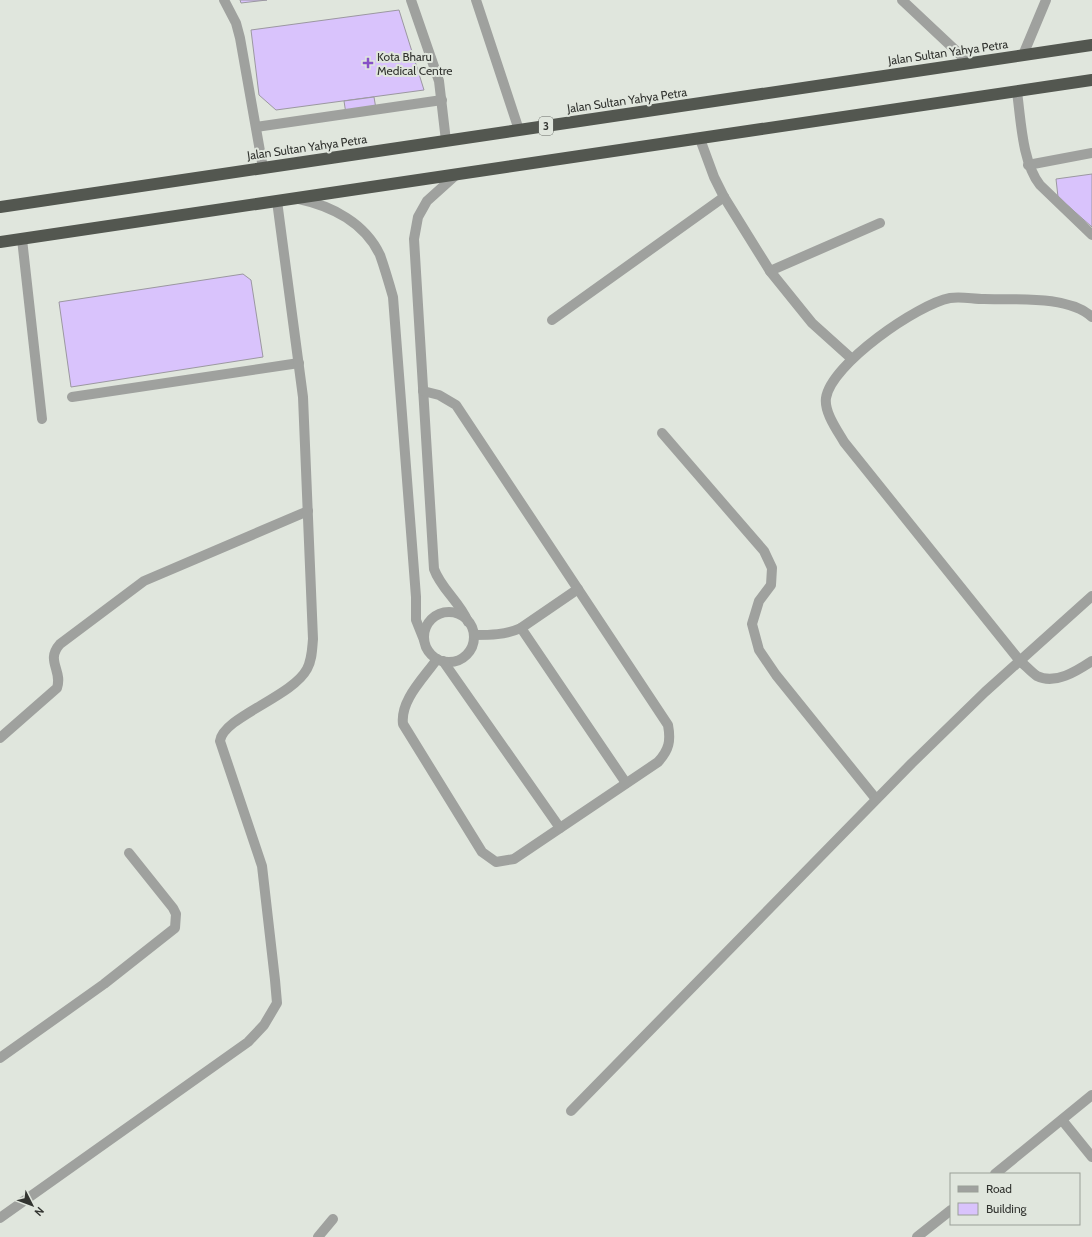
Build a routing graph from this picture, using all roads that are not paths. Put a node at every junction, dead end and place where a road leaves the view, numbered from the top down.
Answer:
1 (224, 0) edge
2 (411, 0) edge
3 (476, 0) edge
4 (902, 0) edge
5 (1046, 0) edge
6 (1092, 45) edge
7 (1023, 55) junction
8 (969, 63) junction
9 (1092, 80) edge
10 (1017, 92) junction
11 (442, 100) junction
12 (256, 127) junction
13 (519, 130) junction
14 (700, 139) junction
15 (446, 141) junction
16 (1092, 153) edge
17 (1028, 165) junction
18 (263, 168) junction
19 (457, 174) junction
20 (724, 198) junction
21 (294, 199) junction
22 (277, 201) junction
23 (0, 207) edge
24 (880, 223) dead end
25 (1092, 235) edge
26 (22, 238) junction
27 (0, 242) edge
28 (770, 271) junction
29 (1092, 317) edge
30 (552, 320) dead end
31 (852, 359) junction
32 (298, 363) junction
33 (423, 391) junction
34 (72, 397) dead end
35 (42, 419) dead end
36 (662, 432) dead end
37 (308, 511) junction
38 (578, 589) junction
39 (1092, 596) edge
40 (468, 622) junction
41 (521, 628) junction
42 (474, 635) junction
43 (424, 640) junction
44 (440, 660) junction
45 (1020, 661) junction
46 (1092, 661) edge
47 (0, 738) edge
48 (626, 783) junction
49 (876, 799) junction
50 (560, 828) junction
51 (129, 853) dead end
52 (0, 1058) edge
53 (1092, 1096) edge
54 (571, 1111) dead end
55 (1062, 1120) junction
56 (1092, 1157) edge
57 (996, 1173) edge
58 (950, 1211) edge
59 (0, 1218) edge
60 (333, 1219) dead end
61 (318, 1237) edge
62 (917, 1237) edge

1 - 12 street
2 - 11 street
3 - 13 street
4 - 8 street
5 - 7 street
6 - 7 highway, Jalan Sultan Yahya Petra / 3
7 - 8 highway, Jalan Sultan Yahya Petra / 3
8 - 13 highway, Jalan Sultan Yahya Petra / 3
9 - 10 highway
10 - 14 highway
10 - 17 street
11 - 12 street
11 - 15 street
12 - 18 street
13 - 15 highway, Jalan Sultan Yahya Petra / 3
14 - 19 highway
14 - 20 street
15 - 18 highway, Jalan Sultan Yahya Petra / 3
16 - 17 street
17 - 25 street
18 - 23 highway, Jalan Sultan Yahya Petra / 3
19 - 21 highway
19 - 33 street
20 - 28 street
20 - 30 street
21 - 22 highway
21 - 43 street
22 - 26 highway
22 - 32 street
24 - 28 street
26 - 27 highway
26 - 35 street
28 - 31 street
29 - 31 street
31 - 45 street
32 - 34 street
32 - 37 street
33 - 38 street
33 - 40 street
36 - 49 street
37 - 47 street
37 - 59 street
38 - 41 street
38 - 48 street
39 - 45 street
40 - 42 street
40 - 43 street
41 - 42 street
41 - 48 street
42 - 44 street
43 - 44 street
44 - 50 street
44 - 50 street
45 - 46 street
45 - 49 street
48 - 50 street
49 - 54 street
51 - 52 street
53 - 55 street
55 - 56 street
55 - 57 street
58 - 62 street
60 - 61 street

